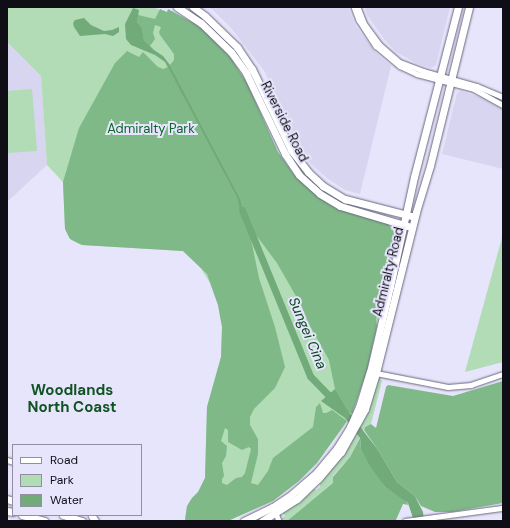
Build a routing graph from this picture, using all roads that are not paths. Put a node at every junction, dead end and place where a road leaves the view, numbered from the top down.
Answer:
1 (177, 7) edge
2 (193, 7) edge
3 (354, 7) edge
4 (358, 7) edge
5 (458, 7) edge
6 (469, 7) edge
7 (438, 77) junction
8 (450, 80) junction
9 (503, 97) edge
10 (503, 105) edge
11 (406, 215) junction
12 (415, 216) junction
13 (404, 225) junction
14 (413, 227) junction
15 (376, 372) junction
16 (503, 374) edge
17 (356, 420) junction
18 (503, 508) edge
19 (273, 513) edge
20 (26, 516) edge
21 (66, 516) edge
22 (44, 521) edge
23 (82, 521) edge
24 (244, 521) edge
25 (262, 521) edge
26 (279, 521) edge
27 (405, 521) edge

1 - 13 main road, Riverside Road
2 - 11 main road, Riverside Road
3 - 7 street
4 - 7 street
5 - 7 main road, Admiralty Road
6 - 8 main road, Admiralty Road
7 - 8 street
7 - 11 main road, Admiralty Road
8 - 9 street
8 - 10 street
8 - 12 main road, Admiralty Road
11 - 12 main road, Riverside Road
11 - 13 main road, Admiralty Road
12 - 14 main road, Admiralty Road
13 - 14 main road, Riverside Road
13 - 17 main road, Admiralty Road
14 - 15 main road, Admiralty Road
15 - 16 street
15 - 17 main road, Admiralty Road
17 - 19 main road, Admiralty Road
18 - 27 street
19 - 24 main road
19 - 25 main road
19 - 26 street
20 - 22 main road
21 - 23 main road

